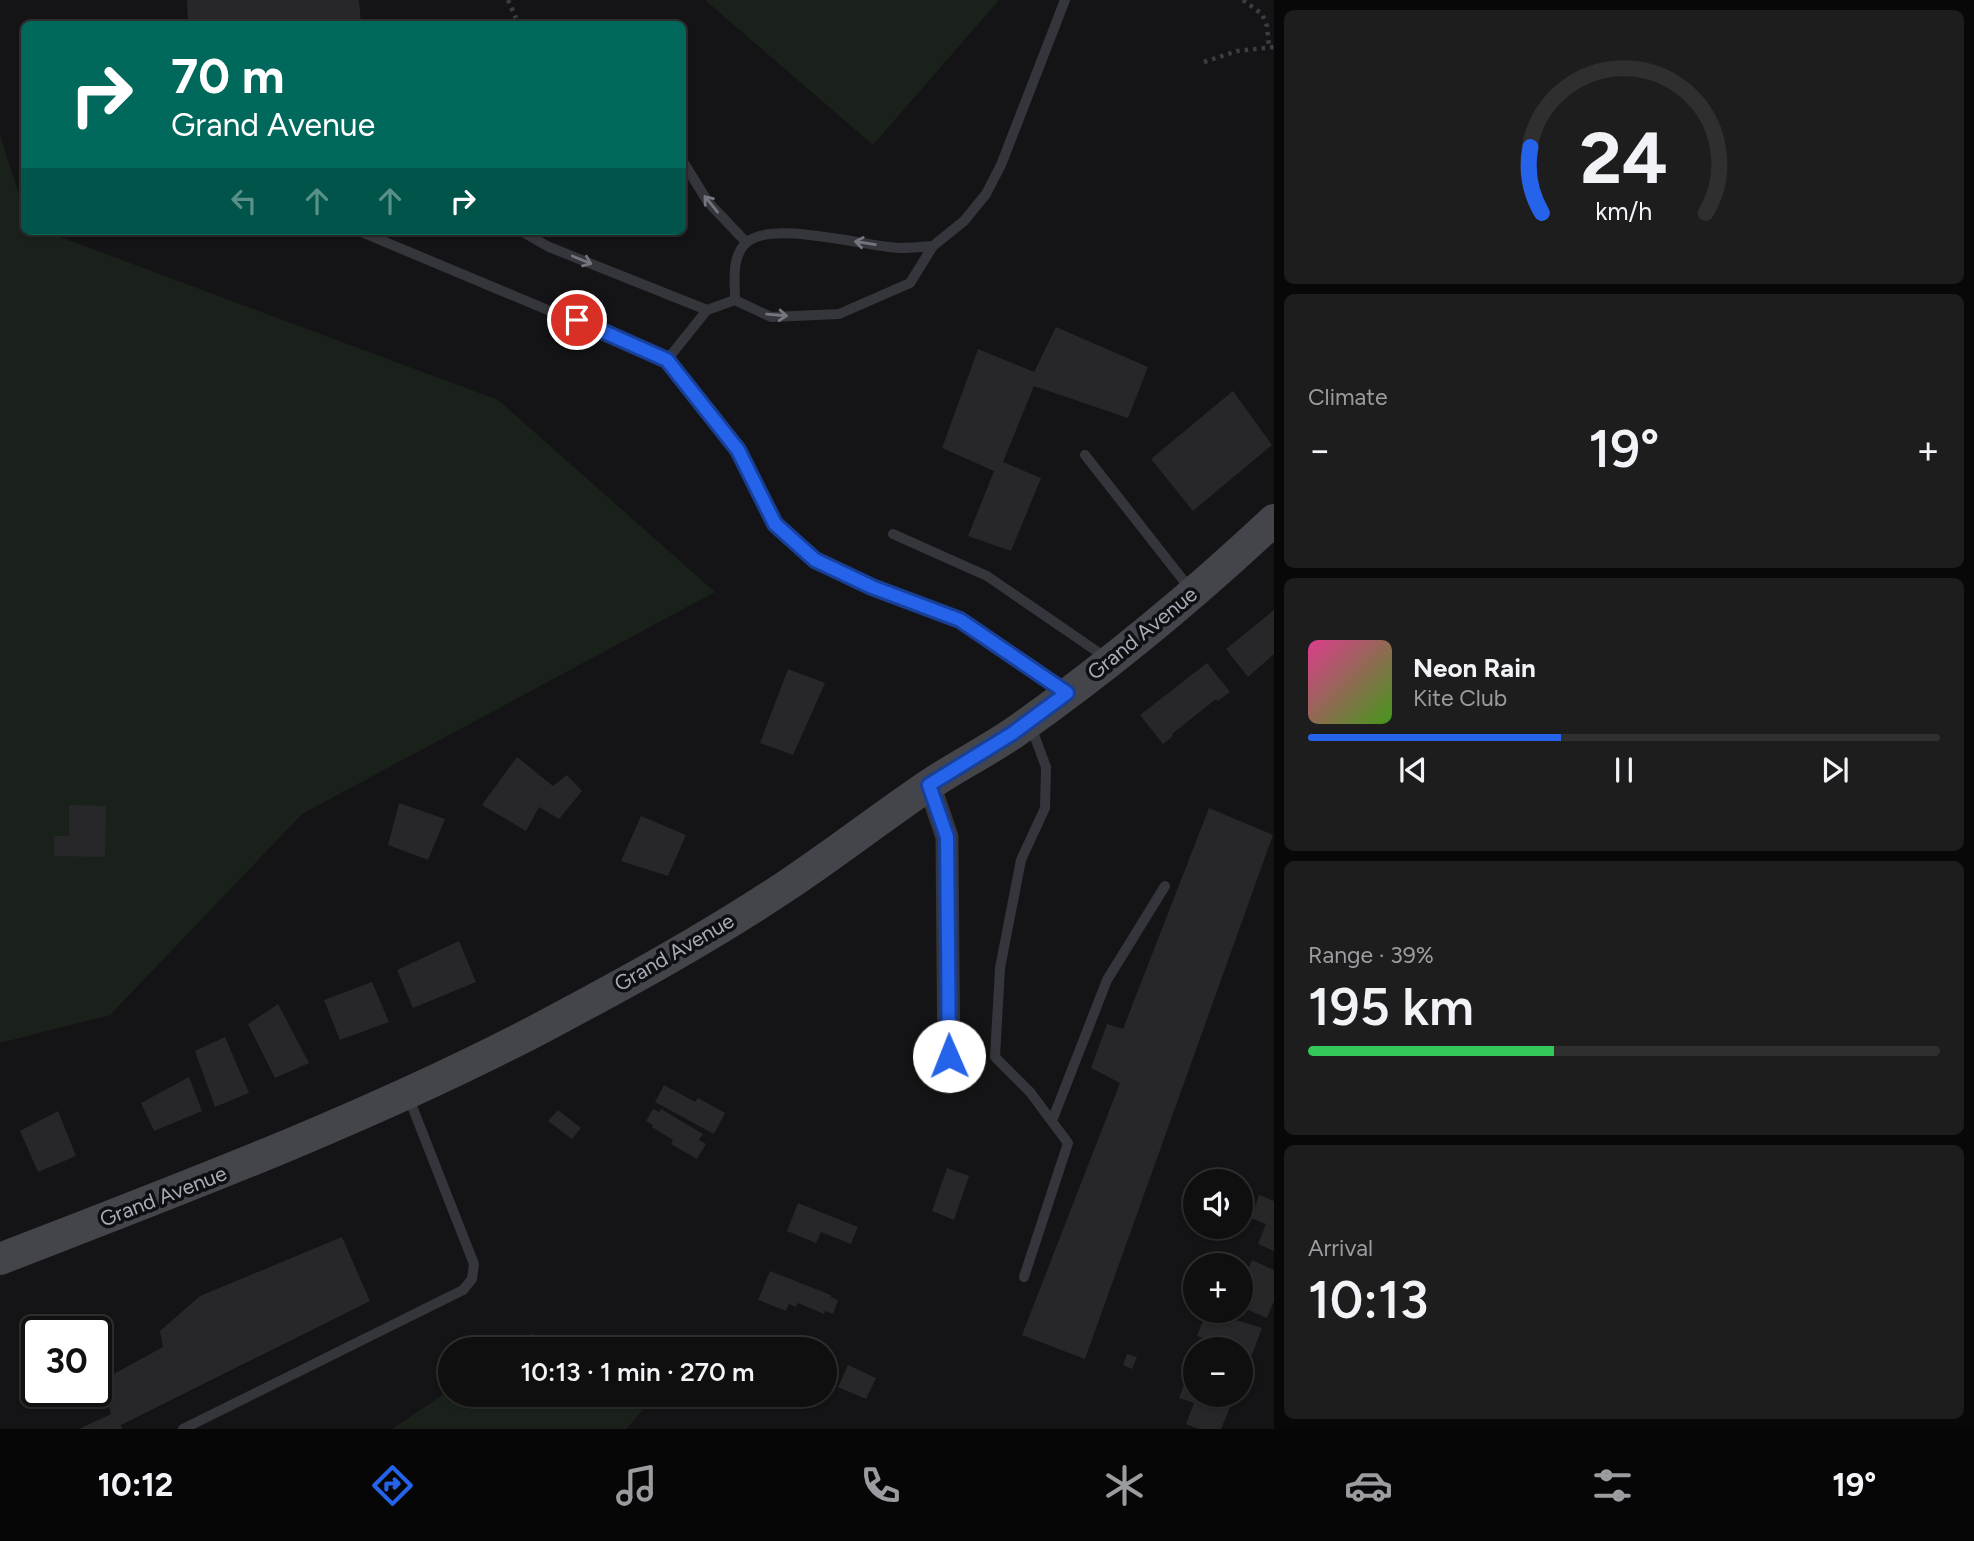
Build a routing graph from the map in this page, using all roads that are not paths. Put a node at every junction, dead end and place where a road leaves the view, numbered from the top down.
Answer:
1 (1065, 0) edge
2 (686, 166) edge
3 (369, 235) edge
4 (528, 235) edge
5 (746, 242) junction
6 (933, 246) junction
7 (735, 300) junction
8 (706, 310) junction
9 (667, 360) junction
10 (1085, 455) dead end
11 (1274, 520) edge
12 (893, 534) dead end
13 (1192, 593) junction
14 (1110, 661) junction
15 (1067, 693) junction
16 (1029, 721) junction
17 (929, 785) junction
18 (1166, 886) dead end
19 (949, 1083) dead end
20 (407, 1094) junction
21 (1052, 1121) junction
22 (0, 1259) edge
23 (1024, 1277) dead end
24 (183, 1429) edge

1 - 6 lane
5 -> 2 lane
3 - 9 lane
4 -> 8 lane
6 -> 5 lane
5 - 7 lane
7 -> 6 lane
7 - 8 lane
8 - 9 lane
9 - 15 lane
10 - 13 lane
11 - 13 street, Grand Avenue
12 - 14 lane
13 - 14 street, Grand Avenue
14 - 15 street, Grand Avenue
15 - 16 street, Grand Avenue
16 - 17 street, Grand Avenue
16 - 21 lane
17 - 19 street
17 - 20 street, Grand Avenue
18 - 21 lane
20 - 22 street, Grand Avenue
20 - 24 lane
21 - 23 lane

